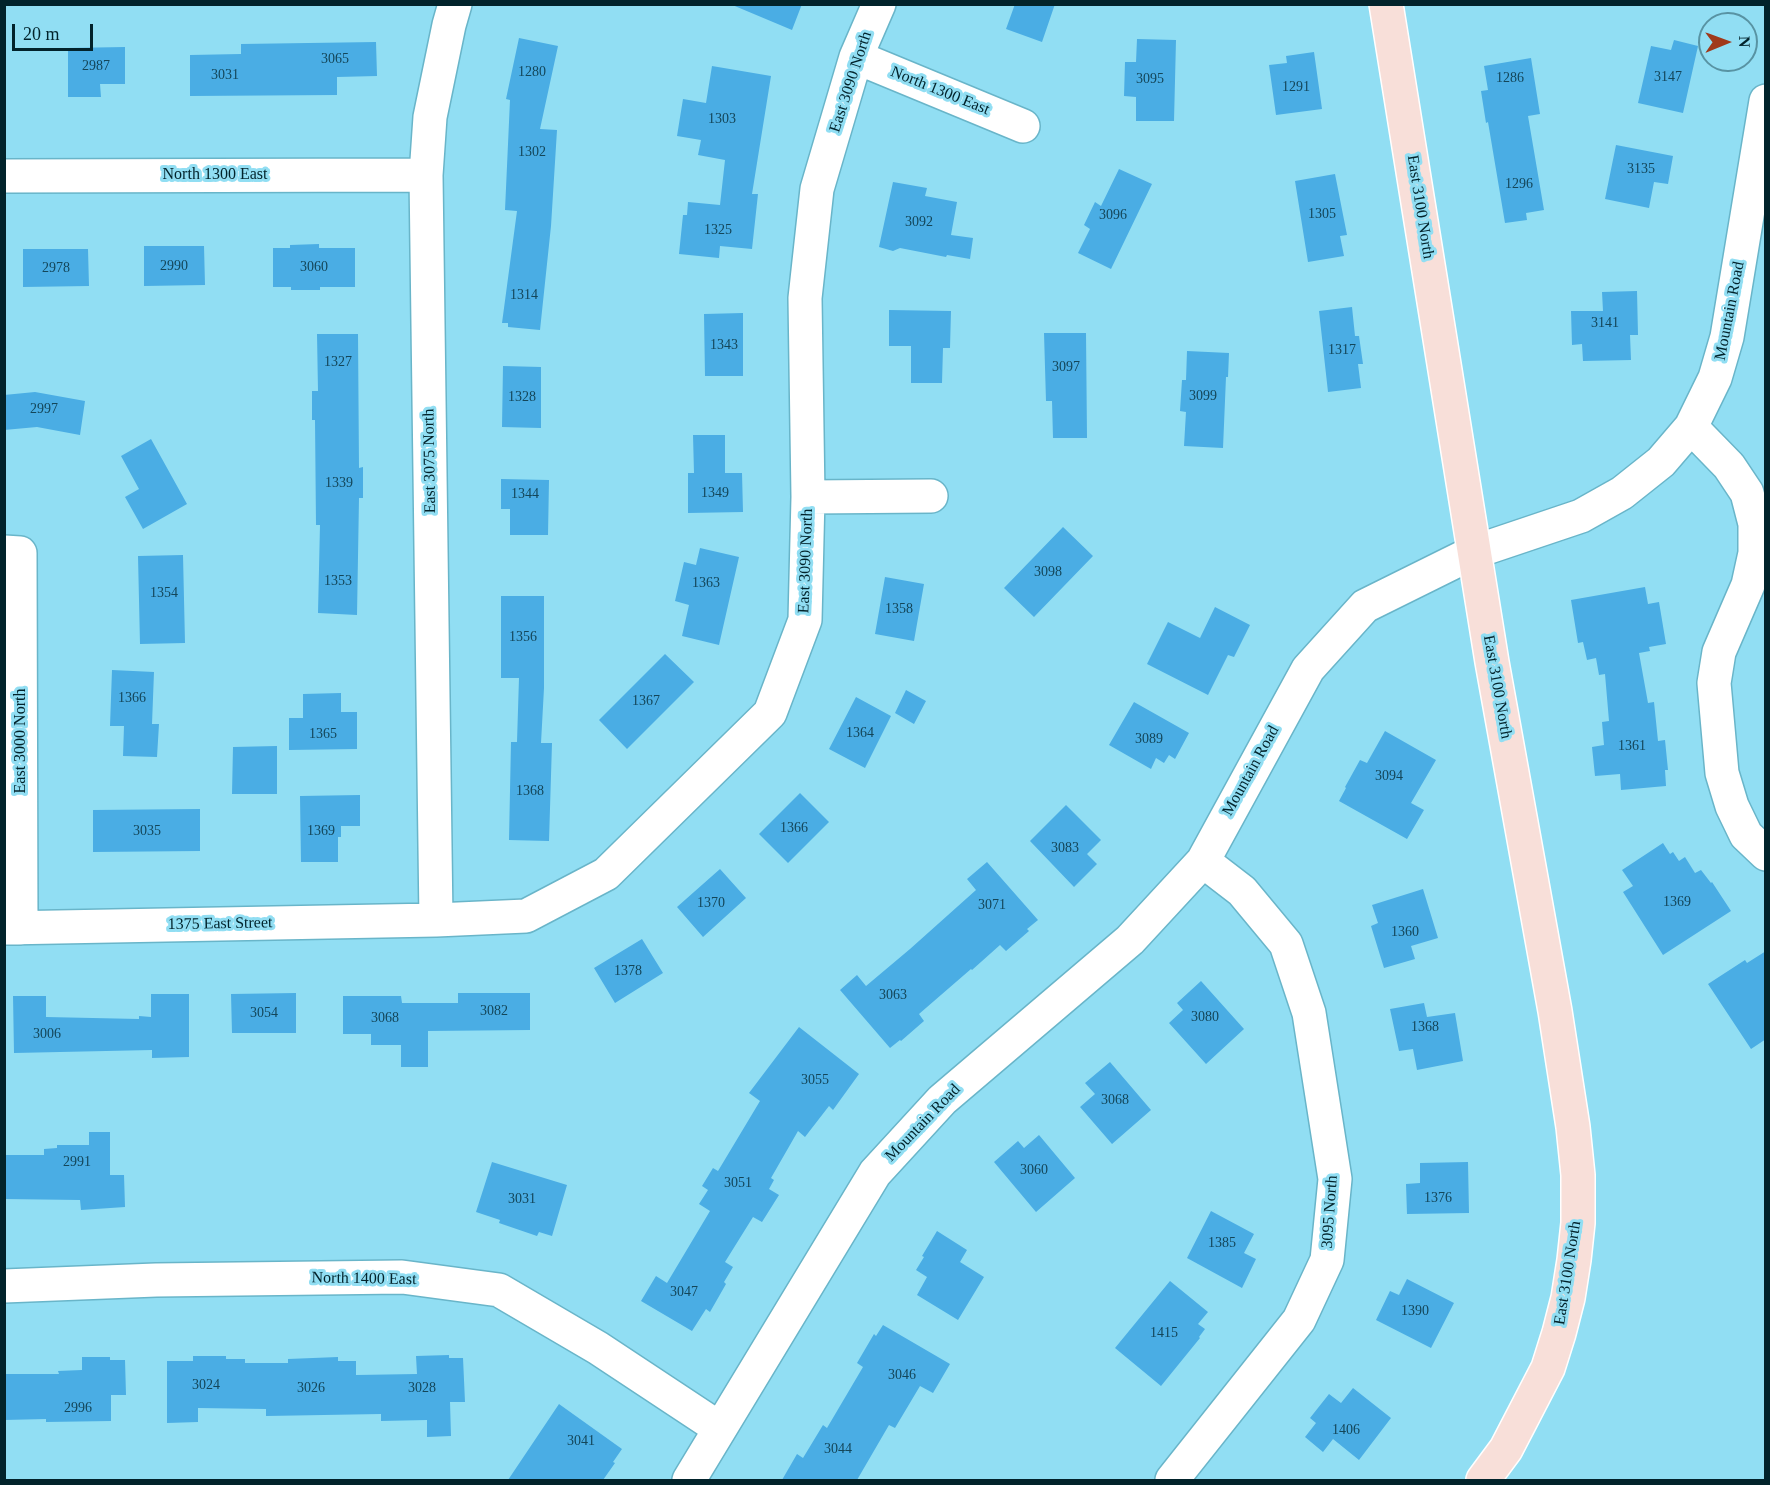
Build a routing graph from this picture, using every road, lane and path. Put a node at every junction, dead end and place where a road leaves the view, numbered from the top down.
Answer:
1 (456, 4) edge
2 (879, 4) edge
3 (1386, 4) edge
4 (856, 57) junction
5 (1766, 101) edge
6 (1023, 126) dead end
7 (426, 175) junction
8 (4, 176) edge
9 (1691, 427) junction
10 (931, 496) dead end
11 (808, 497) junction
12 (12, 552) edge
13 (1474, 552) junction
14 (1756, 844) edge
15 (1203, 861) junction
16 (436, 920) junction
17 (13, 928) edge
18 (4, 1286) edge
19 (719, 1428) junction
20 (689, 1480) edge
21 (1172, 1480) edge
22 (1483, 1480) edge

1 - 7 street, East 3075 North
2 - 4 street, East 3090 North
3 - 13 main road, East 3100 North
4 - 6 street, North 1300 East
4 - 11 street, East 3090 North
5 - 9 street, Mountain Road
7 - 8 street, North 1300 East
7 - 16 street, East 3075 North
9 - 13 street, Mountain Road
9 - 14 street
10 - 11 street
11 - 16 street, East 3090 North
12 - 17 street, East 3000 North
13 - 15 street, Mountain Road
13 - 22 main road, East 3100 North
15 - 19 street, Mountain Road
15 - 21 street, 3095 North
16 - 17 street, 1375 East Street
18 - 19 street, North 1400 East
19 - 20 street, Mountain Road

